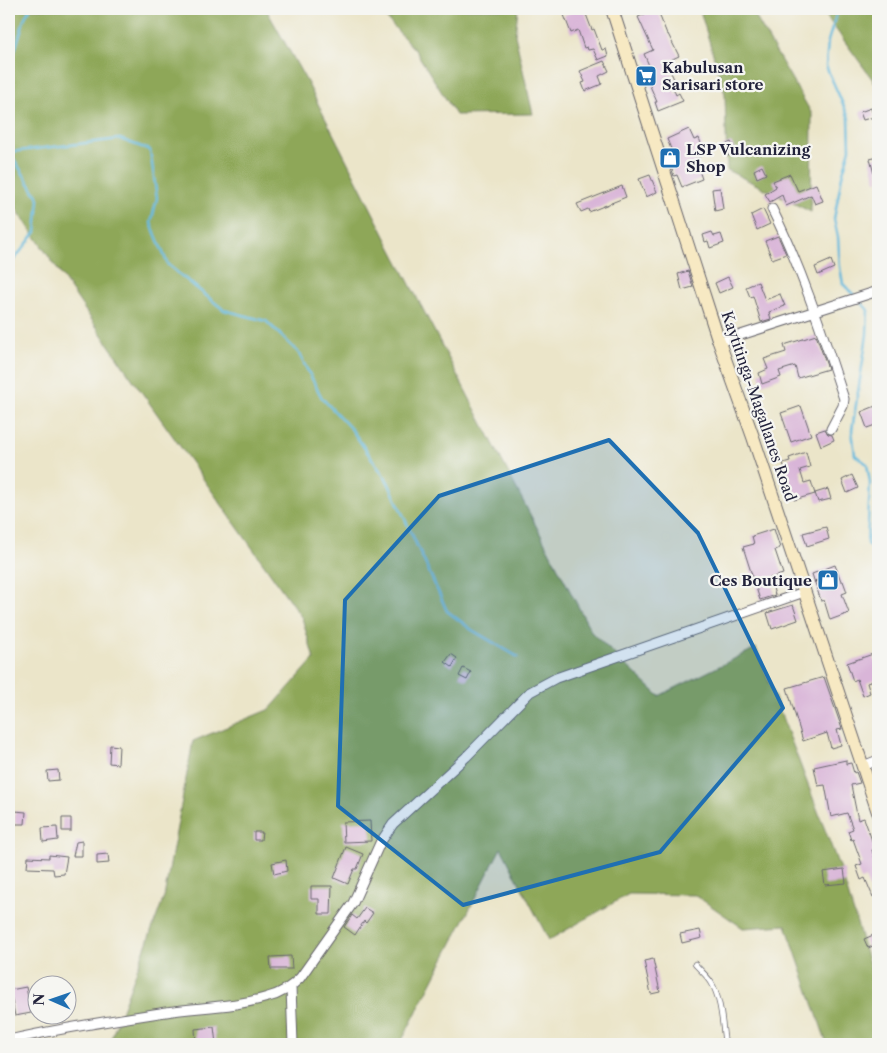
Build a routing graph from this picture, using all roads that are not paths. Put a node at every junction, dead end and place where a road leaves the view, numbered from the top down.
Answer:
1 (612, 9) edge
2 (772, 209) dead end
3 (878, 291) edge
4 (815, 310) junction
5 (719, 342) junction
6 (831, 429) dead end
7 (803, 589) junction
8 (878, 760) edge
9 (863, 766) junction
10 (878, 812) edge
11 (695, 964) dead end
12 (291, 987) junction
13 (9, 1036) edge
14 (293, 1044) edge
15 (725, 1044) edge

1 - 5 main road, Kaytitinga-Magallanes Road
2 - 4 street
3 - 4 street
4 - 5 street
4 - 6 street
5 - 7 main road, Kaytitinga-Magallanes Road
7 - 9 main road, Kaytitinga-Magallanes Road
7 - 12 street
8 - 9 street
9 - 10 main road, Kaytitinga-Magallanes Road
11 - 15 lane
12 - 13 street
12 - 14 street

